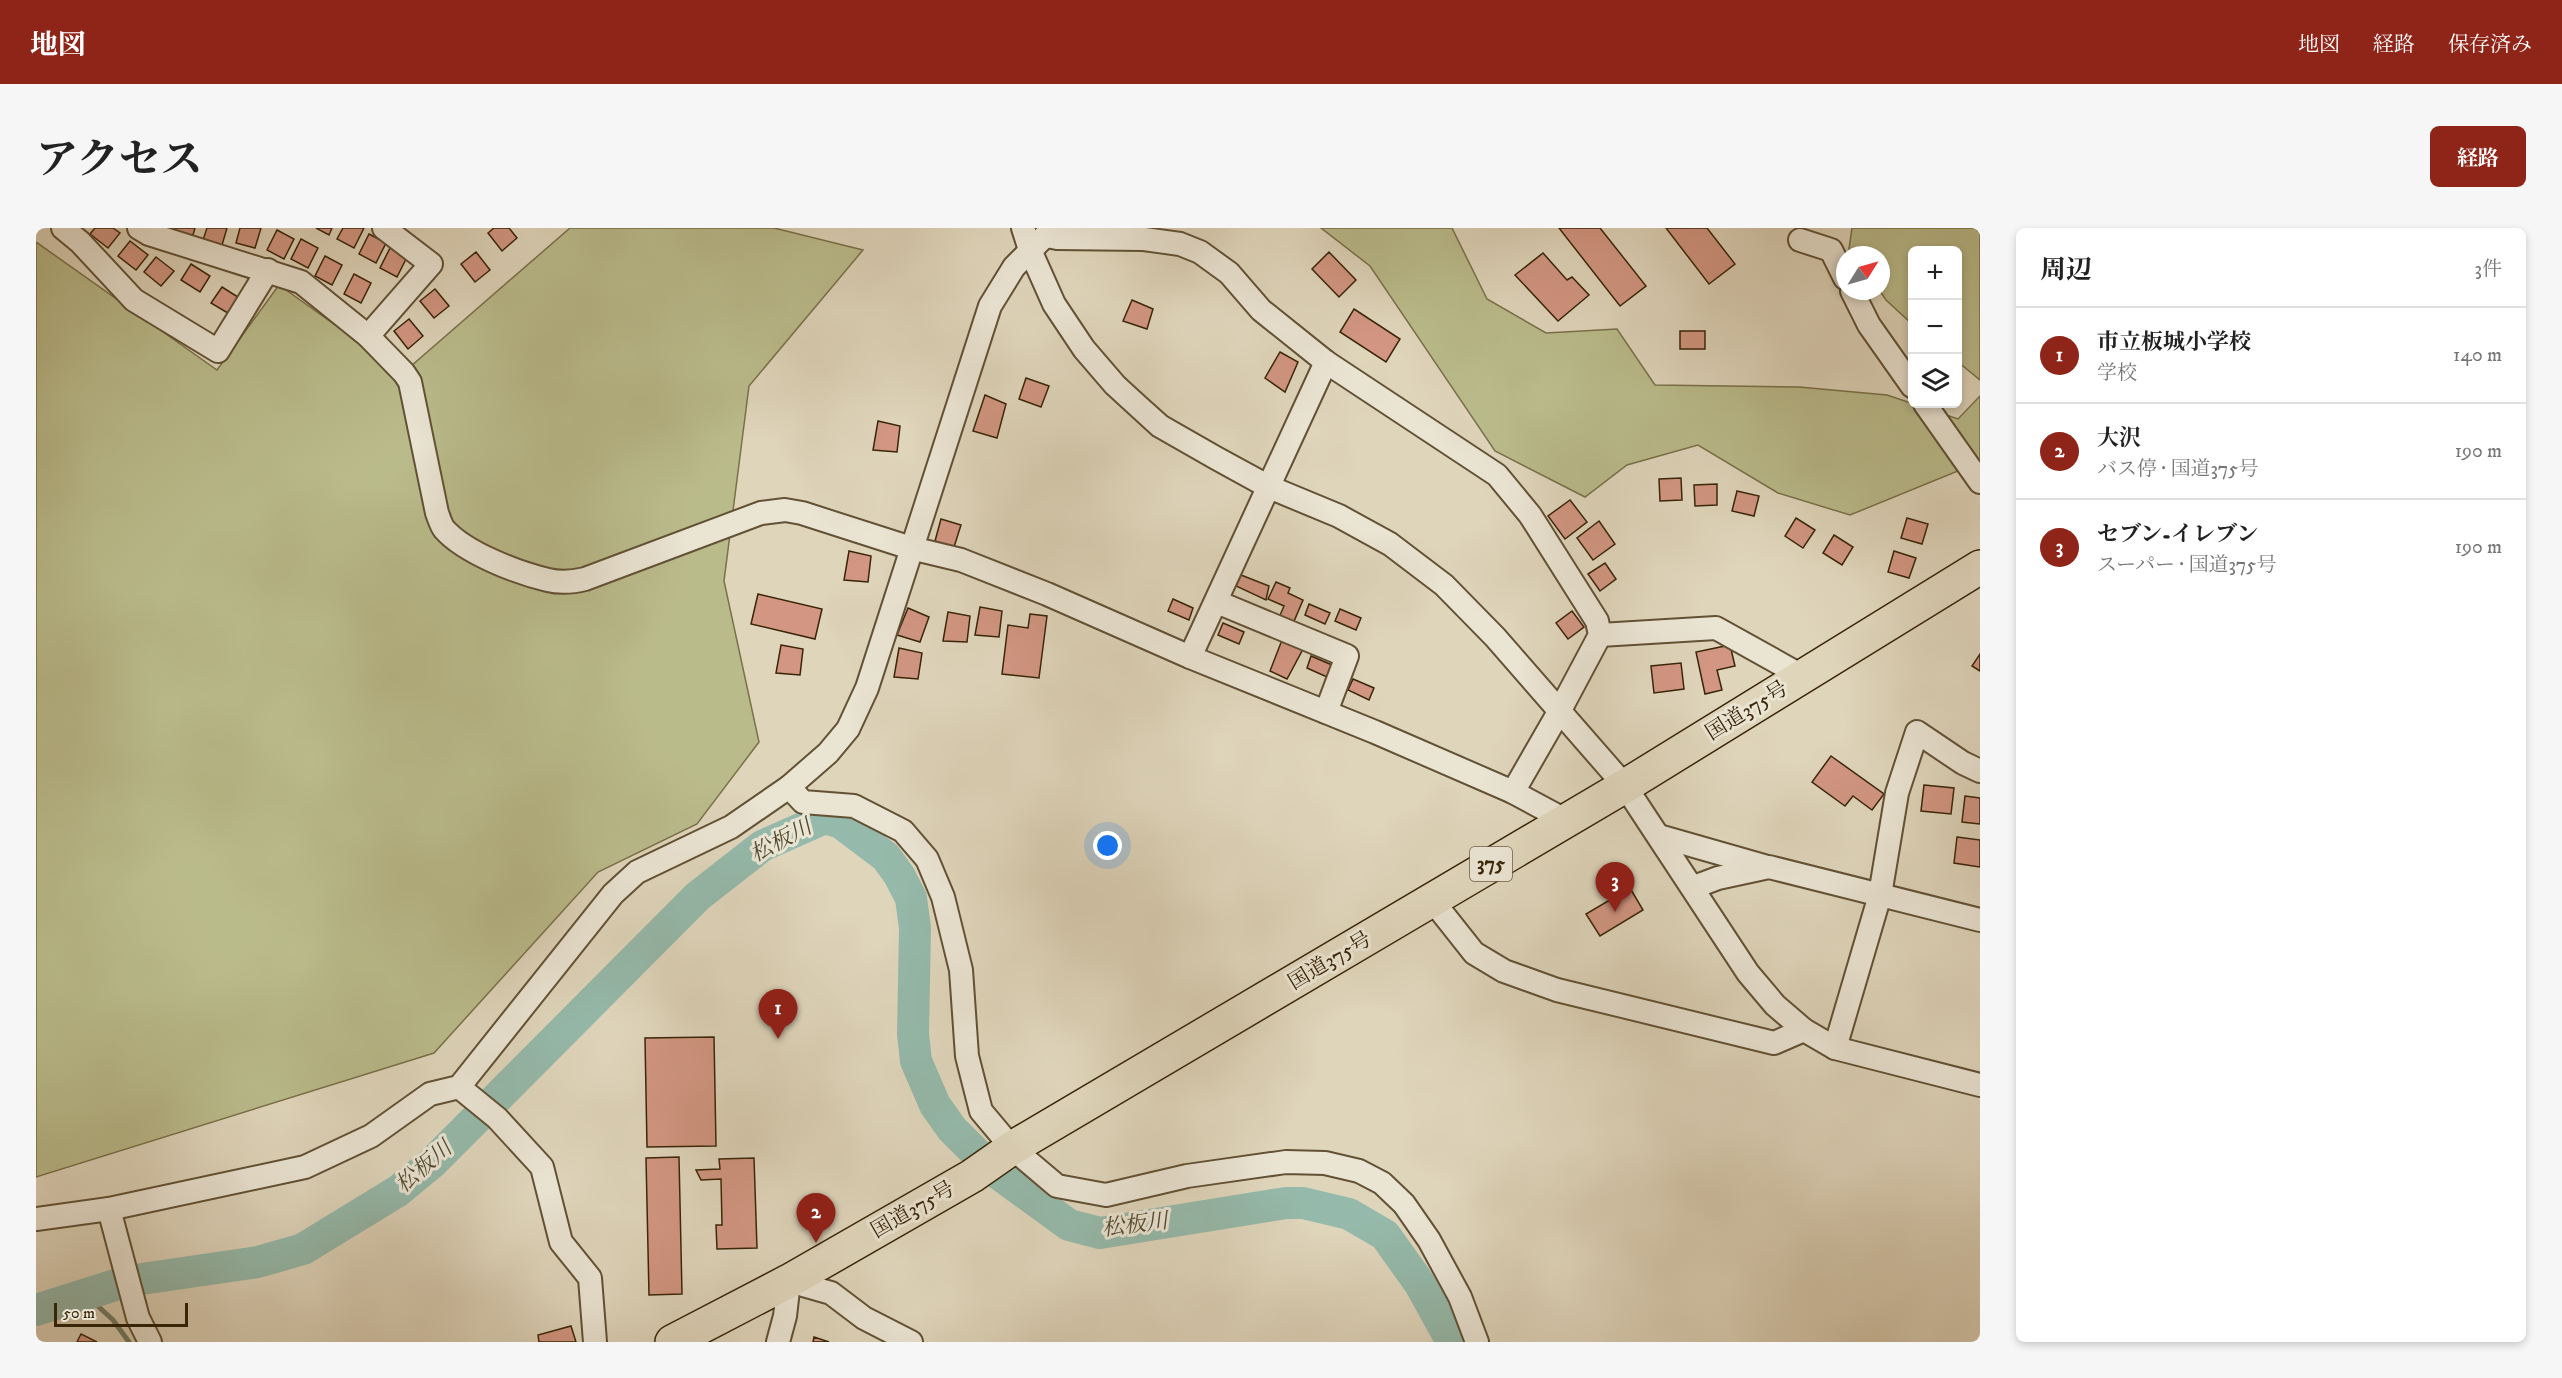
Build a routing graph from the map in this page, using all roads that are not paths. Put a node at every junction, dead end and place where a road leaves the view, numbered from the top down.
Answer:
1 (63, 228) edge
2 (139, 228) edge
3 (384, 228) edge
4 (1023, 228) edge
5 (1043, 238) edge
6 (1800, 240) dead end
7 (1836, 260) edge
8 (268, 270) junction
9 (1856, 300) edge
10 (368, 336) junction
11 (1326, 362) junction
12 (1908, 380) edge
13 (1928, 408) edge
14 (1980, 482) edge
15 (1269, 487) junction
16 (912, 548) junction
17 (1980, 567) edge
18 (1217, 602) junction
19 (1600, 635) junction
20 (1190, 657) junction
21 (1802, 676) junction
22 (1326, 712) junction
23 (1559, 712) junction
24 (1980, 771) edge
25 (1625, 786) junction
26 (789, 787) junction
27 (1513, 792) junction
28 (1565, 820) junction
29 (1659, 836) junction
30 (1769, 867) junction
31 (1694, 888) junction
32 (1880, 895) junction
33 (1432, 900) junction
34 (1980, 920) edge
35 (1804, 1030) junction
36 (1836, 1048) junction
37 (1980, 1085) edge
38 (465, 1092) junction
39 (1006, 1153) junction
40 (109, 1209) junction
41 (36, 1219) edge
42 (789, 1281) junction
43 (150, 1342) edge
44 (596, 1342) edge
45 (672, 1342) edge
46 (778, 1342) edge
47 (911, 1342) edge
48 (1478, 1342) edge

1 - 8 street
2 - 8 street
3 - 10 street
4 - 5 street
5 - 11 street
5 - 15 street
5 - 16 street
6 - 7 street
8 - 10 street
9 - 12 street
10 - 16 street
11 - 15 street
11 - 19 street
13 - 14 street
15 - 18 street
15 - 23 street
16 - 20 street
16 - 26 street
17 - 21 highway, 国道375号 / 375
18 - 20 street
18 - 22 street
19 - 21 street
19 - 23 street
20 - 22 street
21 - 25 highway, 国道375号 / 375
22 - 27 street
23 - 25 street
23 - 27 street
24 - 32 street
25 - 28 highway, 国道375号 / 375
25 - 29 street
26 - 38 street
26 - 39 street
27 - 28 street
28 - 33 highway, 国道375号 / 375
29 - 30 street
29 - 31 street
30 - 31 street
30 - 32 street
31 - 35 street
32 - 34 street
32 - 36 street
33 - 35 street
33 - 39 highway, 国道375号 / 375
35 - 36 street
36 - 37 street
38 - 40 street
38 - 44 street
39 - 42 highway, 国道375号 / 375
39 - 48 street
40 - 41 street
40 - 43 street
42 - 45 highway, 国道375号 / 375
42 - 46 street
42 - 47 street

